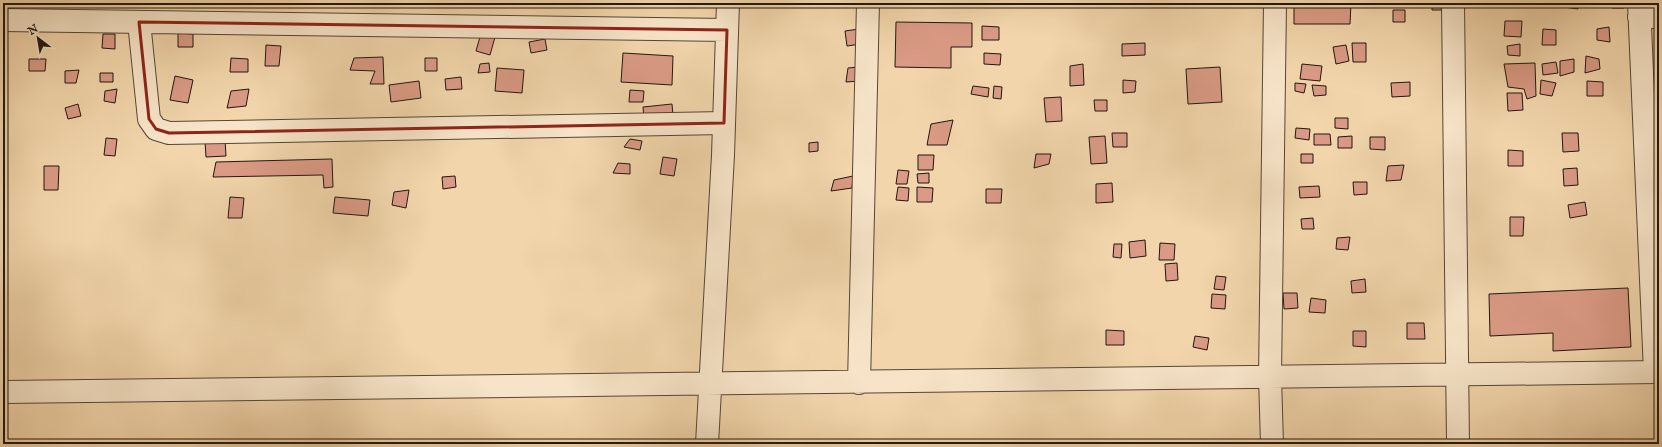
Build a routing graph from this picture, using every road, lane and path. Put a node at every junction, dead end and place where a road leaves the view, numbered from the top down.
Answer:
1 (728, 3) edge
2 (868, 3) edge
3 (1275, 3) edge
4 (1453, 3) edge
5 (1646, 13) edge
6 (3, 20) edge
7 (139, 22) junction
8 (727, 30) junction
9 (724, 123) junction
10 (1657, 372) edge
11 (1457, 375) junction
12 (1270, 377) junction
13 (859, 383) junction
14 (709, 385) junction
15 (3, 392) edge
16 (707, 444) edge
17 (1272, 444) edge
18 (1458, 444) edge

1 - 8 street
2 - 13 street
3 - 12 street
4 - 11 street
5 - 10 street
6 - 7 street
7 - 8 street
7 - 9 street
8 - 9 street
9 - 14 street
10 - 11 street
11 - 12 street
11 - 18 street
12 - 13 street
12 - 17 street
13 - 14 street
14 - 15 street
14 - 16 street

